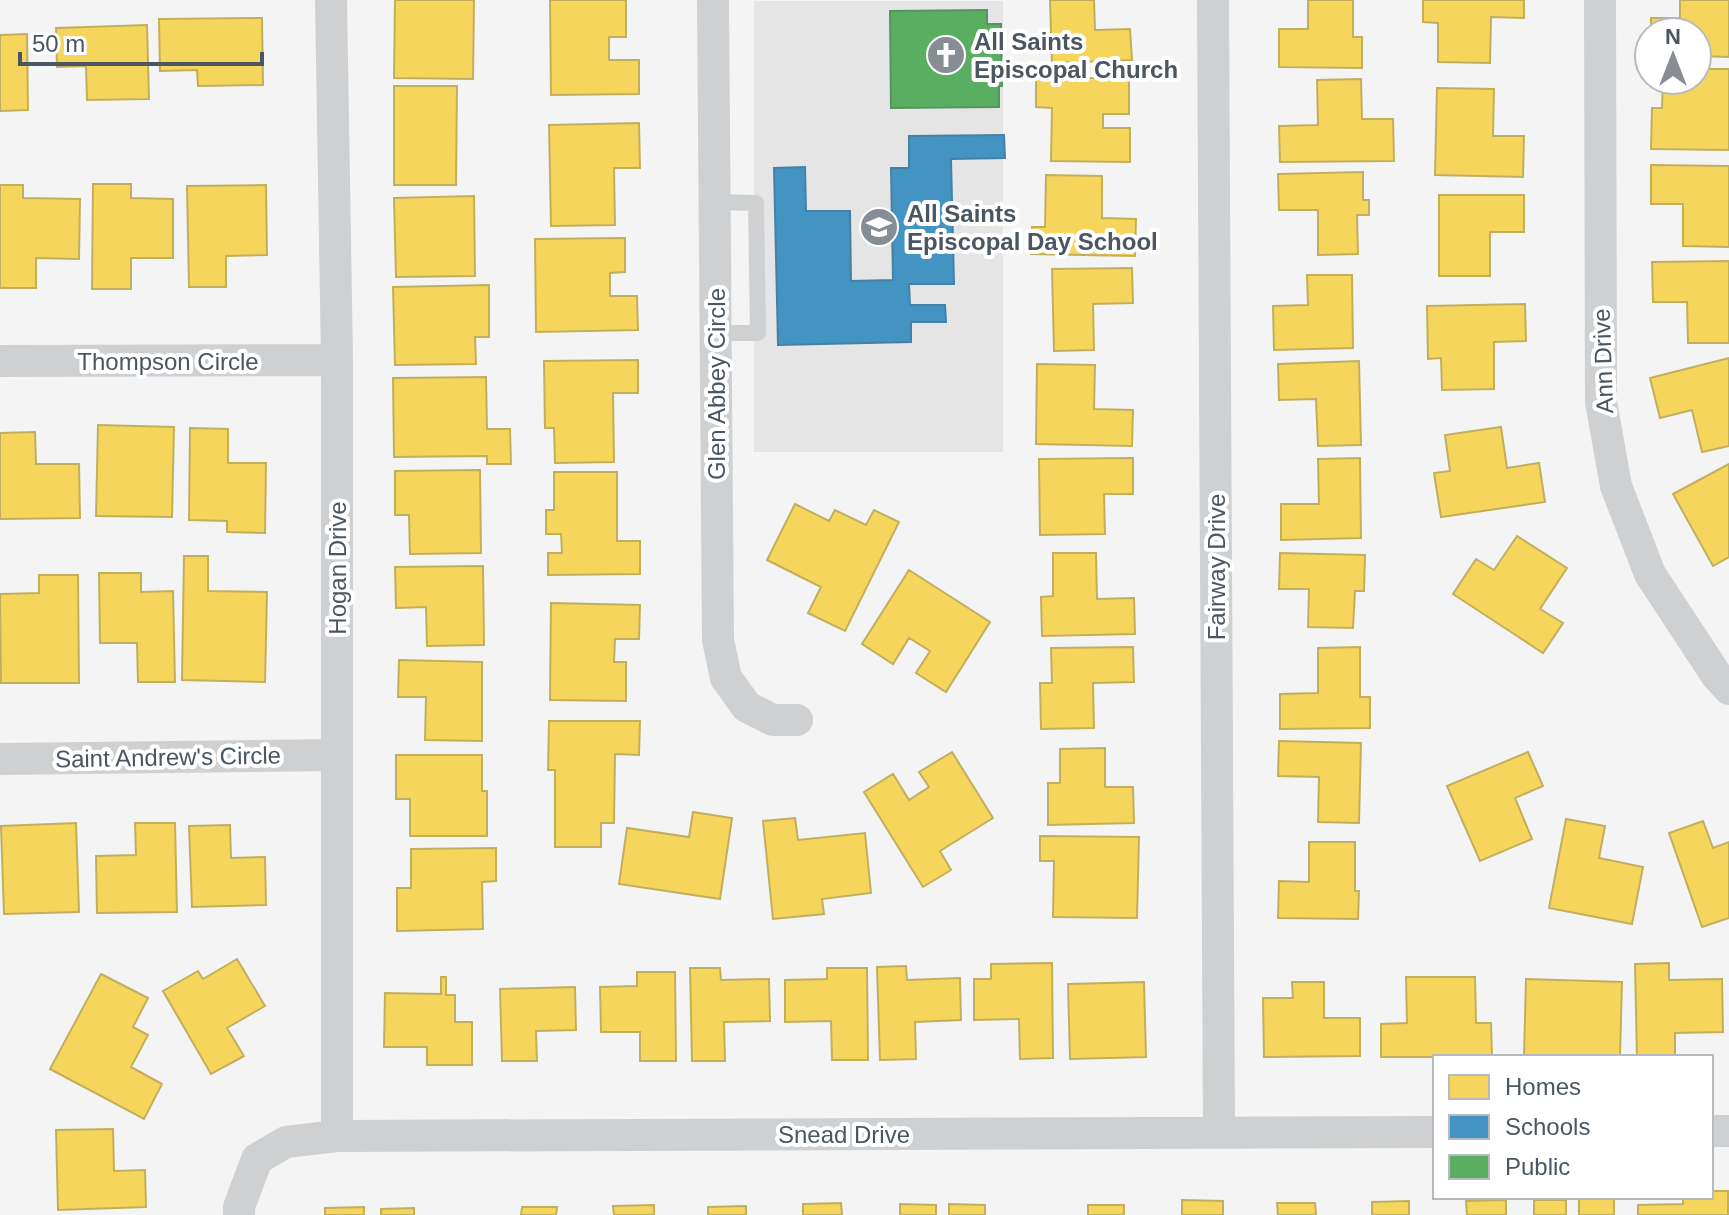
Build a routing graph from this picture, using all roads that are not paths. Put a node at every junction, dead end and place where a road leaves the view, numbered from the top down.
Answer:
1 (331, 0) edge
2 (713, 0) edge
3 (1213, 0) edge
4 (1600, 0) edge
5 (715, 202) junction
6 (716, 333) junction
7 (337, 360) junction
8 (0, 361) edge
9 (1729, 689) edge
10 (797, 720) dead end
11 (337, 755) junction
12 (0, 759) edge
13 (1433, 1132) edge
14 (1219, 1133) junction
15 (337, 1136) junction
16 (239, 1215) edge

1 - 7 street, Hogan Drive
2 - 5 street, Glen Abbey Circle
3 - 14 street, Fairway Drive
4 - 9 street, Ann Drive
5 - 6 street, Glen Abbey Circle
5 - 6 lane
6 - 10 street, Glen Abbey Circle
7 - 8 street, Thompson Circle
7 - 11 street, Hogan Drive
11 - 12 street, Saint Andrew's Circle
11 - 15 street, Hogan Drive
13 - 14 street, Snead Drive
14 - 15 street, Snead Drive
15 - 16 street, Snead Drive

